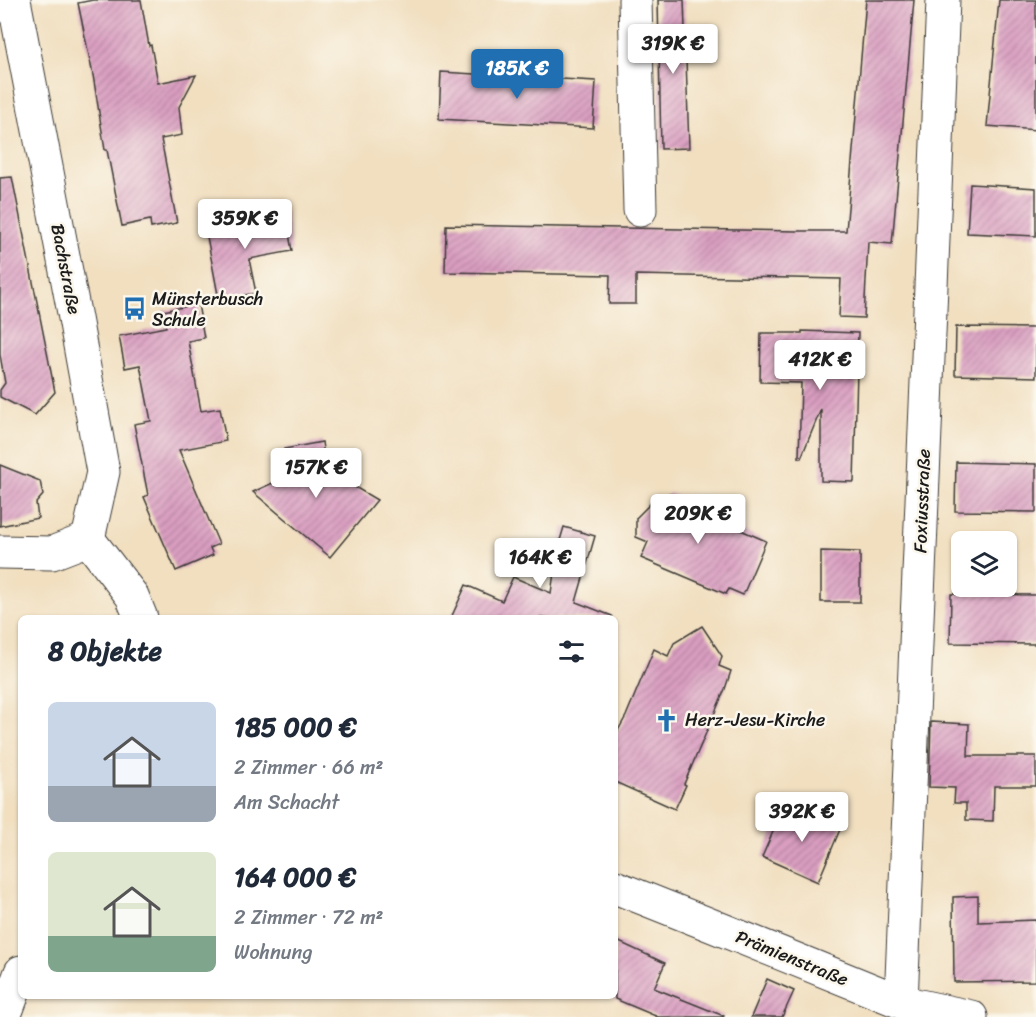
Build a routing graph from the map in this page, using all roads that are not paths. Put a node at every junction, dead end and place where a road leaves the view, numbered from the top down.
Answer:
1 (14, 0) edge
2 (635, 0) edge
3 (943, 0) edge
4 (13, 63) edge
5 (640, 210) dead end
6 (88, 539) junction
7 (0, 552) edge
8 (140, 615) edge
9 (618, 888) edge
10 (18, 980) edge
11 (901, 1002) junction
12 (4, 1017) edge
13 (971, 1017) edge

1 - 4 street, Bachstraße
2 - 5 street
3 - 11 street, Foxiusstraße
4 - 6 street, Bachstraße
6 - 7 street
6 - 8 street
9 - 11 street, Prämienstraße
10 - 12 street
11 - 13 street, Prämienstraße

